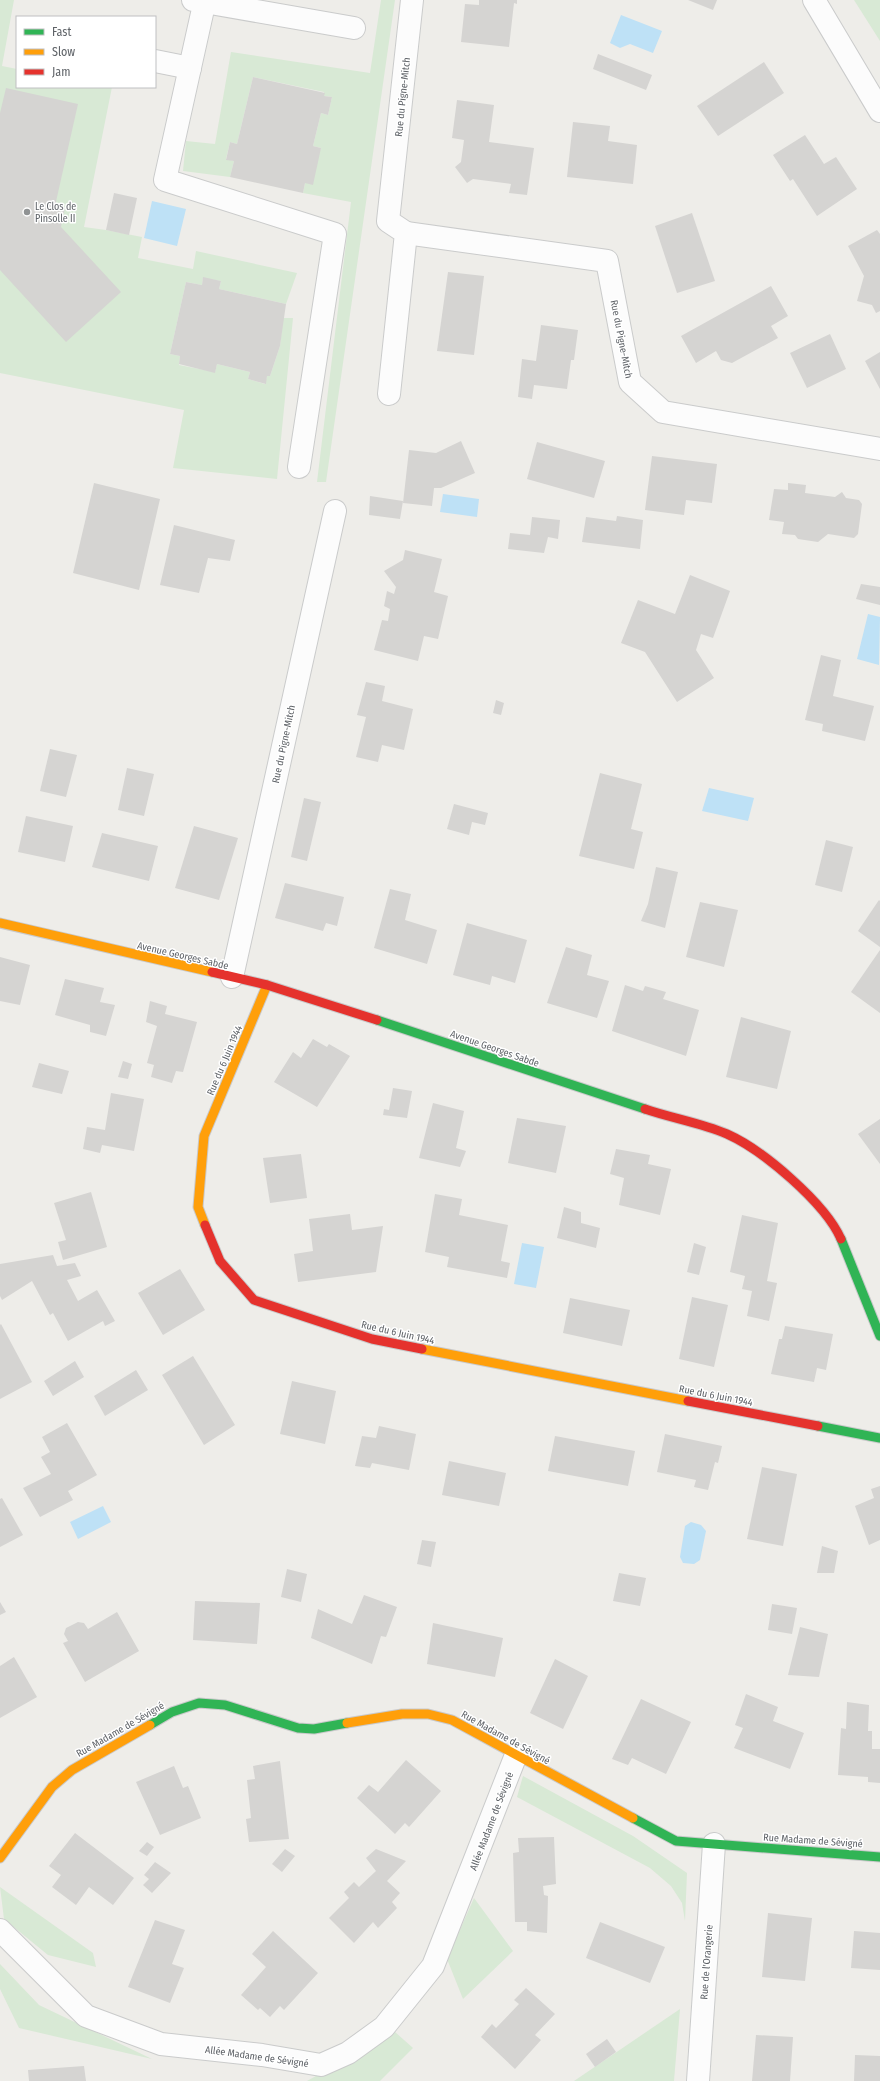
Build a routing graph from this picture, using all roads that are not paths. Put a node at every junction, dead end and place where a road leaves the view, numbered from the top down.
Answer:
1 (412, 0) edge
2 (814, 0) edge
3 (201, 1) edge
4 (354, 28) dead end
5 (156, 62) edge
6 (190, 68) junction
7 (880, 111) edge
8 (406, 233) junction
9 (389, 394) dead end
10 (880, 449) edge
11 (299, 467) dead end
12 (335, 511) dead end
13 (0, 923) edge
14 (232, 977) junction
15 (267, 985) junction
16 (880, 1336) edge
17 (880, 1438) edge
18 (516, 1755) junction
19 (714, 1844) junction
20 (880, 1857) edge
21 (0, 1858) edge
22 (0, 1930) edge
23 (698, 2081) edge

1 - 8 street, Rue du Pigne-Mitch
2 - 7 street
3 - 4 street
3 - 6 street
5 - 6 street
6 - 11 street
8 - 9 street
8 - 10 street, Rue du Pigne-Mitch
12 - 14 street, Rue du Pigne-Mitch
13 - 14 street, Avenue Georges Sabde
14 - 15 street, Avenue Georges Sabde
15 - 16 street, Avenue Georges Sabde
15 - 17 street, Rue du 6 Juin 1944
18 - 19 street, Rue Madame de Sévigné
18 - 21 street, Rue Madame de Sévigné
18 - 22 street, Allée Madame de Sévigné
19 - 20 street, Rue Madame de Sévigné
19 - 23 street, Rue de l'Orangerie

